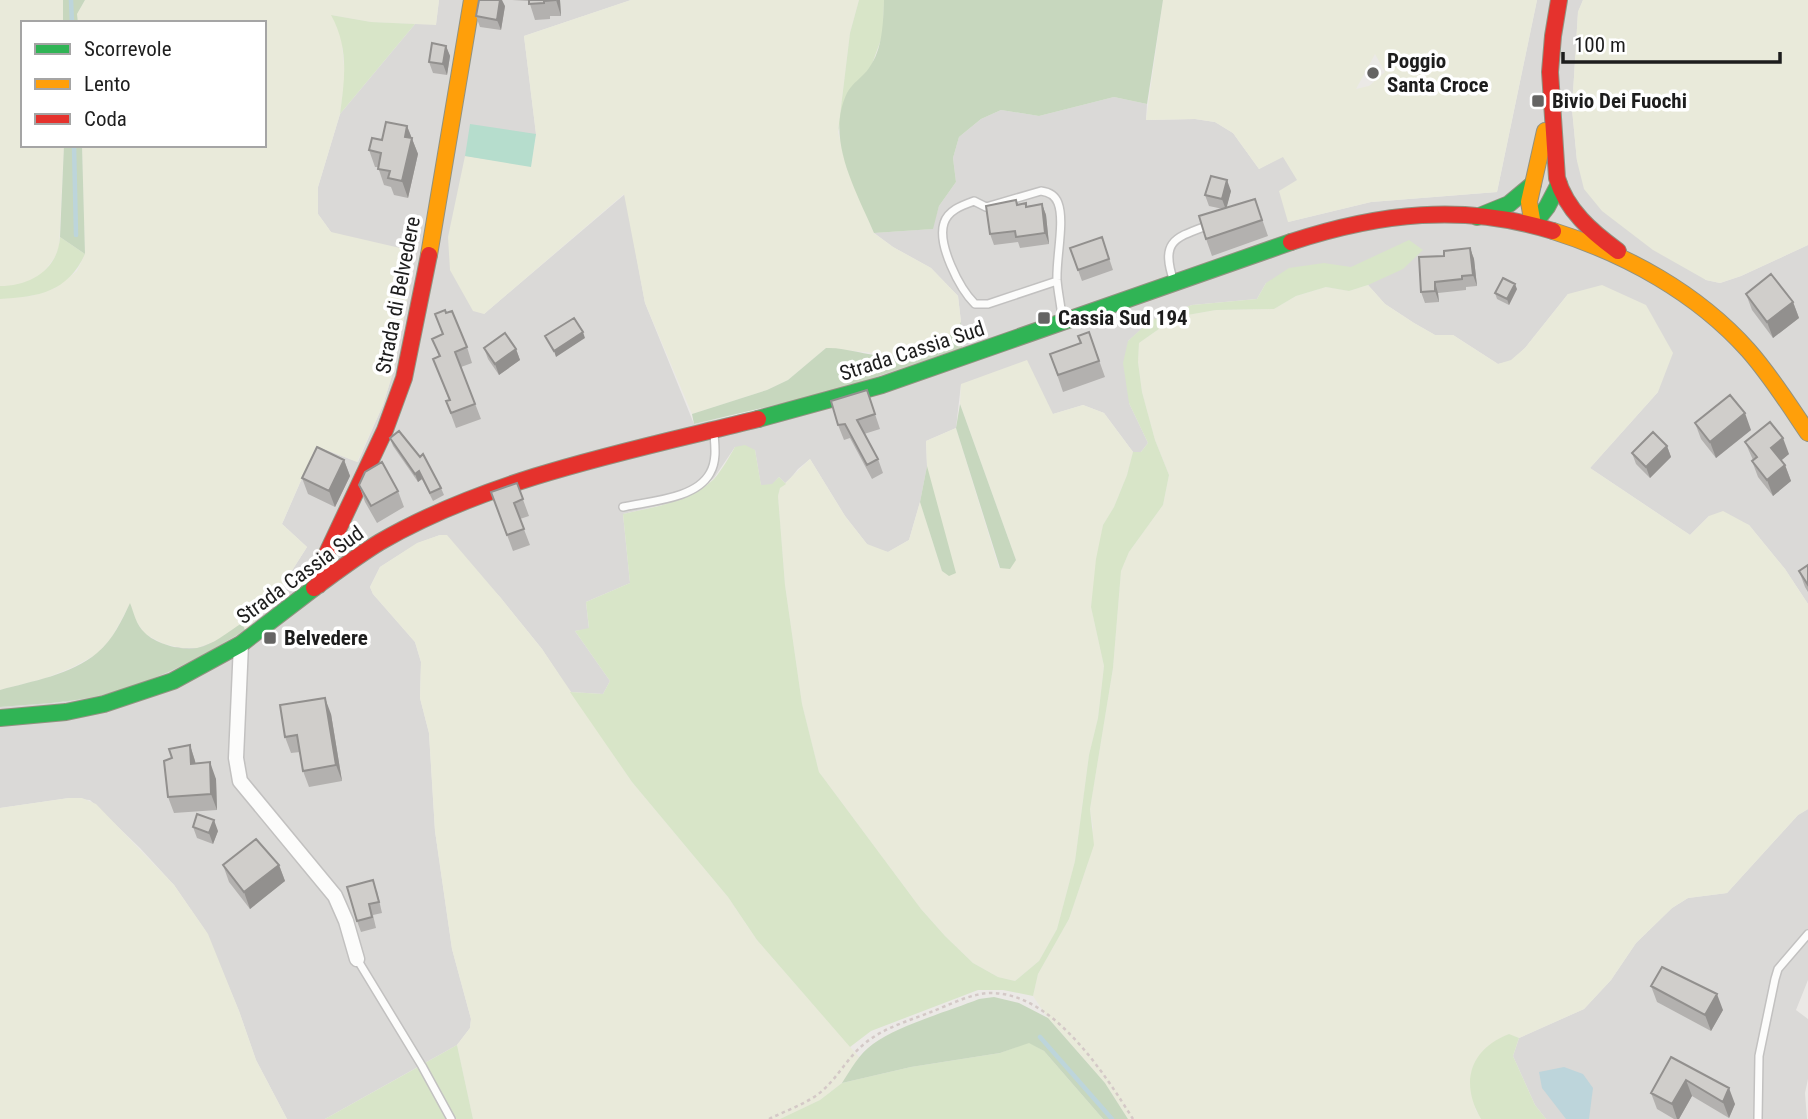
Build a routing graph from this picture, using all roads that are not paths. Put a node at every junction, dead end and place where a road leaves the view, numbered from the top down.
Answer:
1 (472, 0) edge
2 (1559, 0) edge
3 (1550, 103) junction
4 (1532, 184) junction
5 (1559, 184) junction
6 (1477, 217) junction
7 (1219, 221) edge
8 (1533, 225) junction
9 (1629, 259) junction
10 (1057, 281) junction
11 (1174, 283) junction
12 (1062, 323) junction
13 (713, 429) junction
14 (1808, 433) edge
15 (623, 507) dead end
16 (319, 585) junction
17 (241, 644) junction
18 (0, 718) edge
19 (1808, 934) edge
20 (357, 959) joint
21 (451, 1119) edge
22 (1758, 1119) edge

1 - 16 main road, Strada di Belvedere
2 - 3 main road
3 - 4 main road
3 - 5 main road
4 - 6 main road
4 - 8 main road
5 - 8 main road
5 - 9 main road
6 - 8 main road, Strada Cassia Sud
6 - 11 main road, Strada Cassia Sud
7 - 11 lane
8 - 9 main road, Strada Cassia Sud
9 - 14 main road, Strada Cassia Sud
10 - 10 lane
10 - 12 lane
11 - 12 main road, Strada Cassia Sud
12 - 13 main road, Strada Cassia Sud
13 - 15 lane
13 - 16 main road, Strada Cassia Sud
16 - 17 main road, Strada Cassia Sud
17 - 18 main road, Strada Cassia Sud
17 - 20 street
19 - 22 lane
20 - 21 lane

